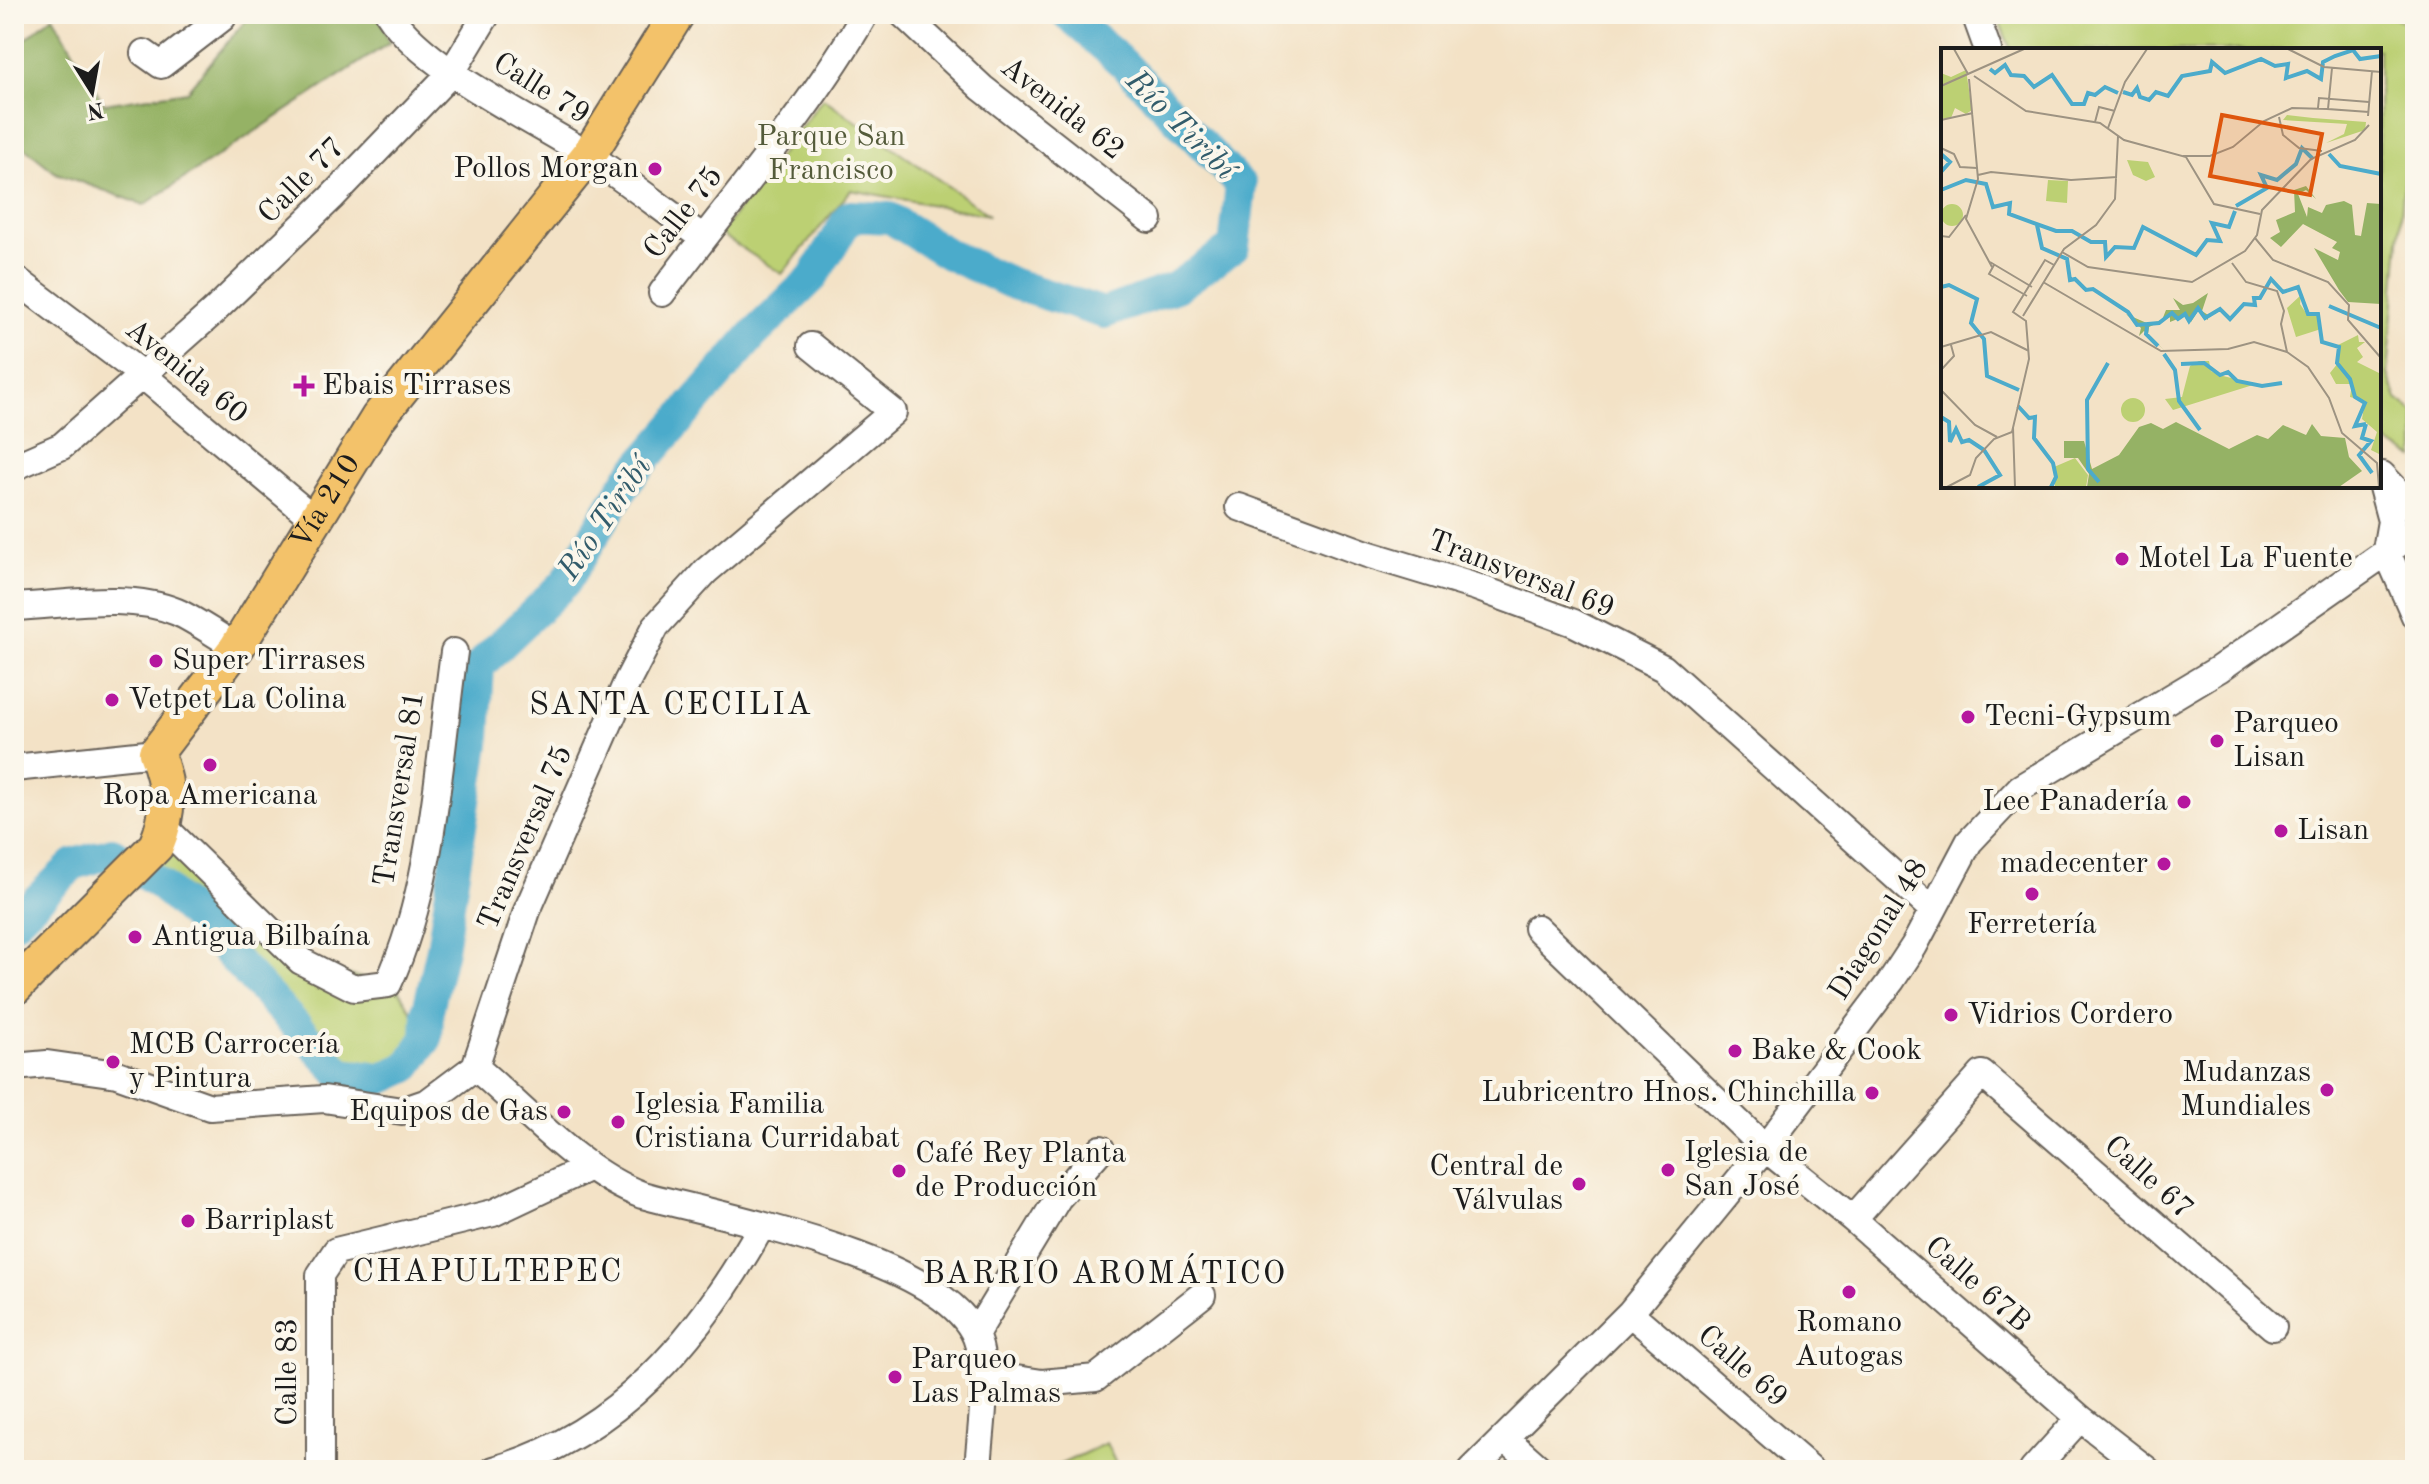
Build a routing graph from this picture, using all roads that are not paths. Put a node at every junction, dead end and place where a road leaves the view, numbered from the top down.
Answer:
1 (221, 14) edge
2 (389, 14) edge
3 (487, 14) edge
4 (677, 14) edge
5 (865, 14) edge
6 (903, 14) edge
7 (1975, 14) edge
8 (1987, 48) edge
9 (144, 53) dead end
10 (452, 72) junction
11 (588, 156) junction
12 (1149, 219) dead end
13 (703, 238) junction
14 (14, 278) edge
15 (662, 293) dead end
16 (811, 346) dead end
17 (140, 373) junction
18 (14, 467) edge
19 (2381, 473) edge
20 (2381, 474) edge
21 (2381, 480) edge
22 (2415, 487) edge
23 (1239, 507) dead end
24 (2415, 510) edge
25 (314, 519) junction
26 (2415, 532) edge
27 (2386, 550) junction
28 (14, 607) edge
29 (2415, 616) edge
30 (237, 647) junction
31 (454, 652) dead end
32 (156, 753) junction
33 (14, 768) edge
34 (160, 836) junction
35 (1933, 910) junction
36 (1537, 928) dead end
37 (14, 988) edge
38 (14, 1067) edge
39 (475, 1067) junction
40 (1765, 1148) junction
41 (1101, 1149) dead end
42 (588, 1168) junction
43 (1853, 1219) junction
44 (761, 1227) junction
45 (1202, 1295) dead end
46 (1630, 1313) junction
47 (2273, 1327) dead end
48 (975, 1335) junction
49 (982, 1374) junction
50 (2080, 1418) junction
51 (1505, 1438) junction
52 (320, 1470) edge
53 (494, 1470) edge
54 (978, 1470) edge
55 (1472, 1470) edge
56 (1541, 1470) edge
57 (1812, 1470) edge
58 (2033, 1470) edge
59 (2147, 1470) edge

1 - 9 street
2 - 10 street, Calle 79
3 - 10 street, Calle 77
4 - 11 main road, Vía 210
5 - 13 street, Calle 75
6 - 12 street, Avenida 62
7 - 8 street
10 - 11 street, Calle 79
10 - 17 street, Calle 77
11 - 13 street
11 - 25 main road, Vía 210
13 - 15 street, Calle 75
14 - 17 street, Avenida 60
16 - 39 street, Transversal 75
17 - 18 street, Calle 77
17 - 25 street, Avenida 60
19 - 22 street
20 - 24 street
21 - 27 street
23 - 35 street, Transversal 69
25 - 30 main road, Vía 210
26 - 27 street, Diagonal 48
27 - 29 street
27 - 35 street, Diagonal 48
28 - 30 street
30 - 32 main road, Vía 210
31 - 34 street, Transversal 81
32 - 33 street
32 - 34 main road
34 - 37 main road
35 - 40 street, Diagonal 48
36 - 40 street
38 - 39 street
39 - 42 street
40 - 43 street, Calle 67B
40 - 46 street, Diagonal 48
41 - 48 street
42 - 44 street
42 - 52 street, Calle 83
43 - 47 street, Calle 67
43 - 50 street, Calle 67B
44 - 48 street
44 - 53 street
45 - 49 street
46 - 51 street, Diagonal 48
46 - 57 street, Calle 69
48 - 49 street
49 - 54 street
50 - 58 street
50 - 59 street, Calle 67B
51 - 55 street, Diagonal 48
51 - 56 street

